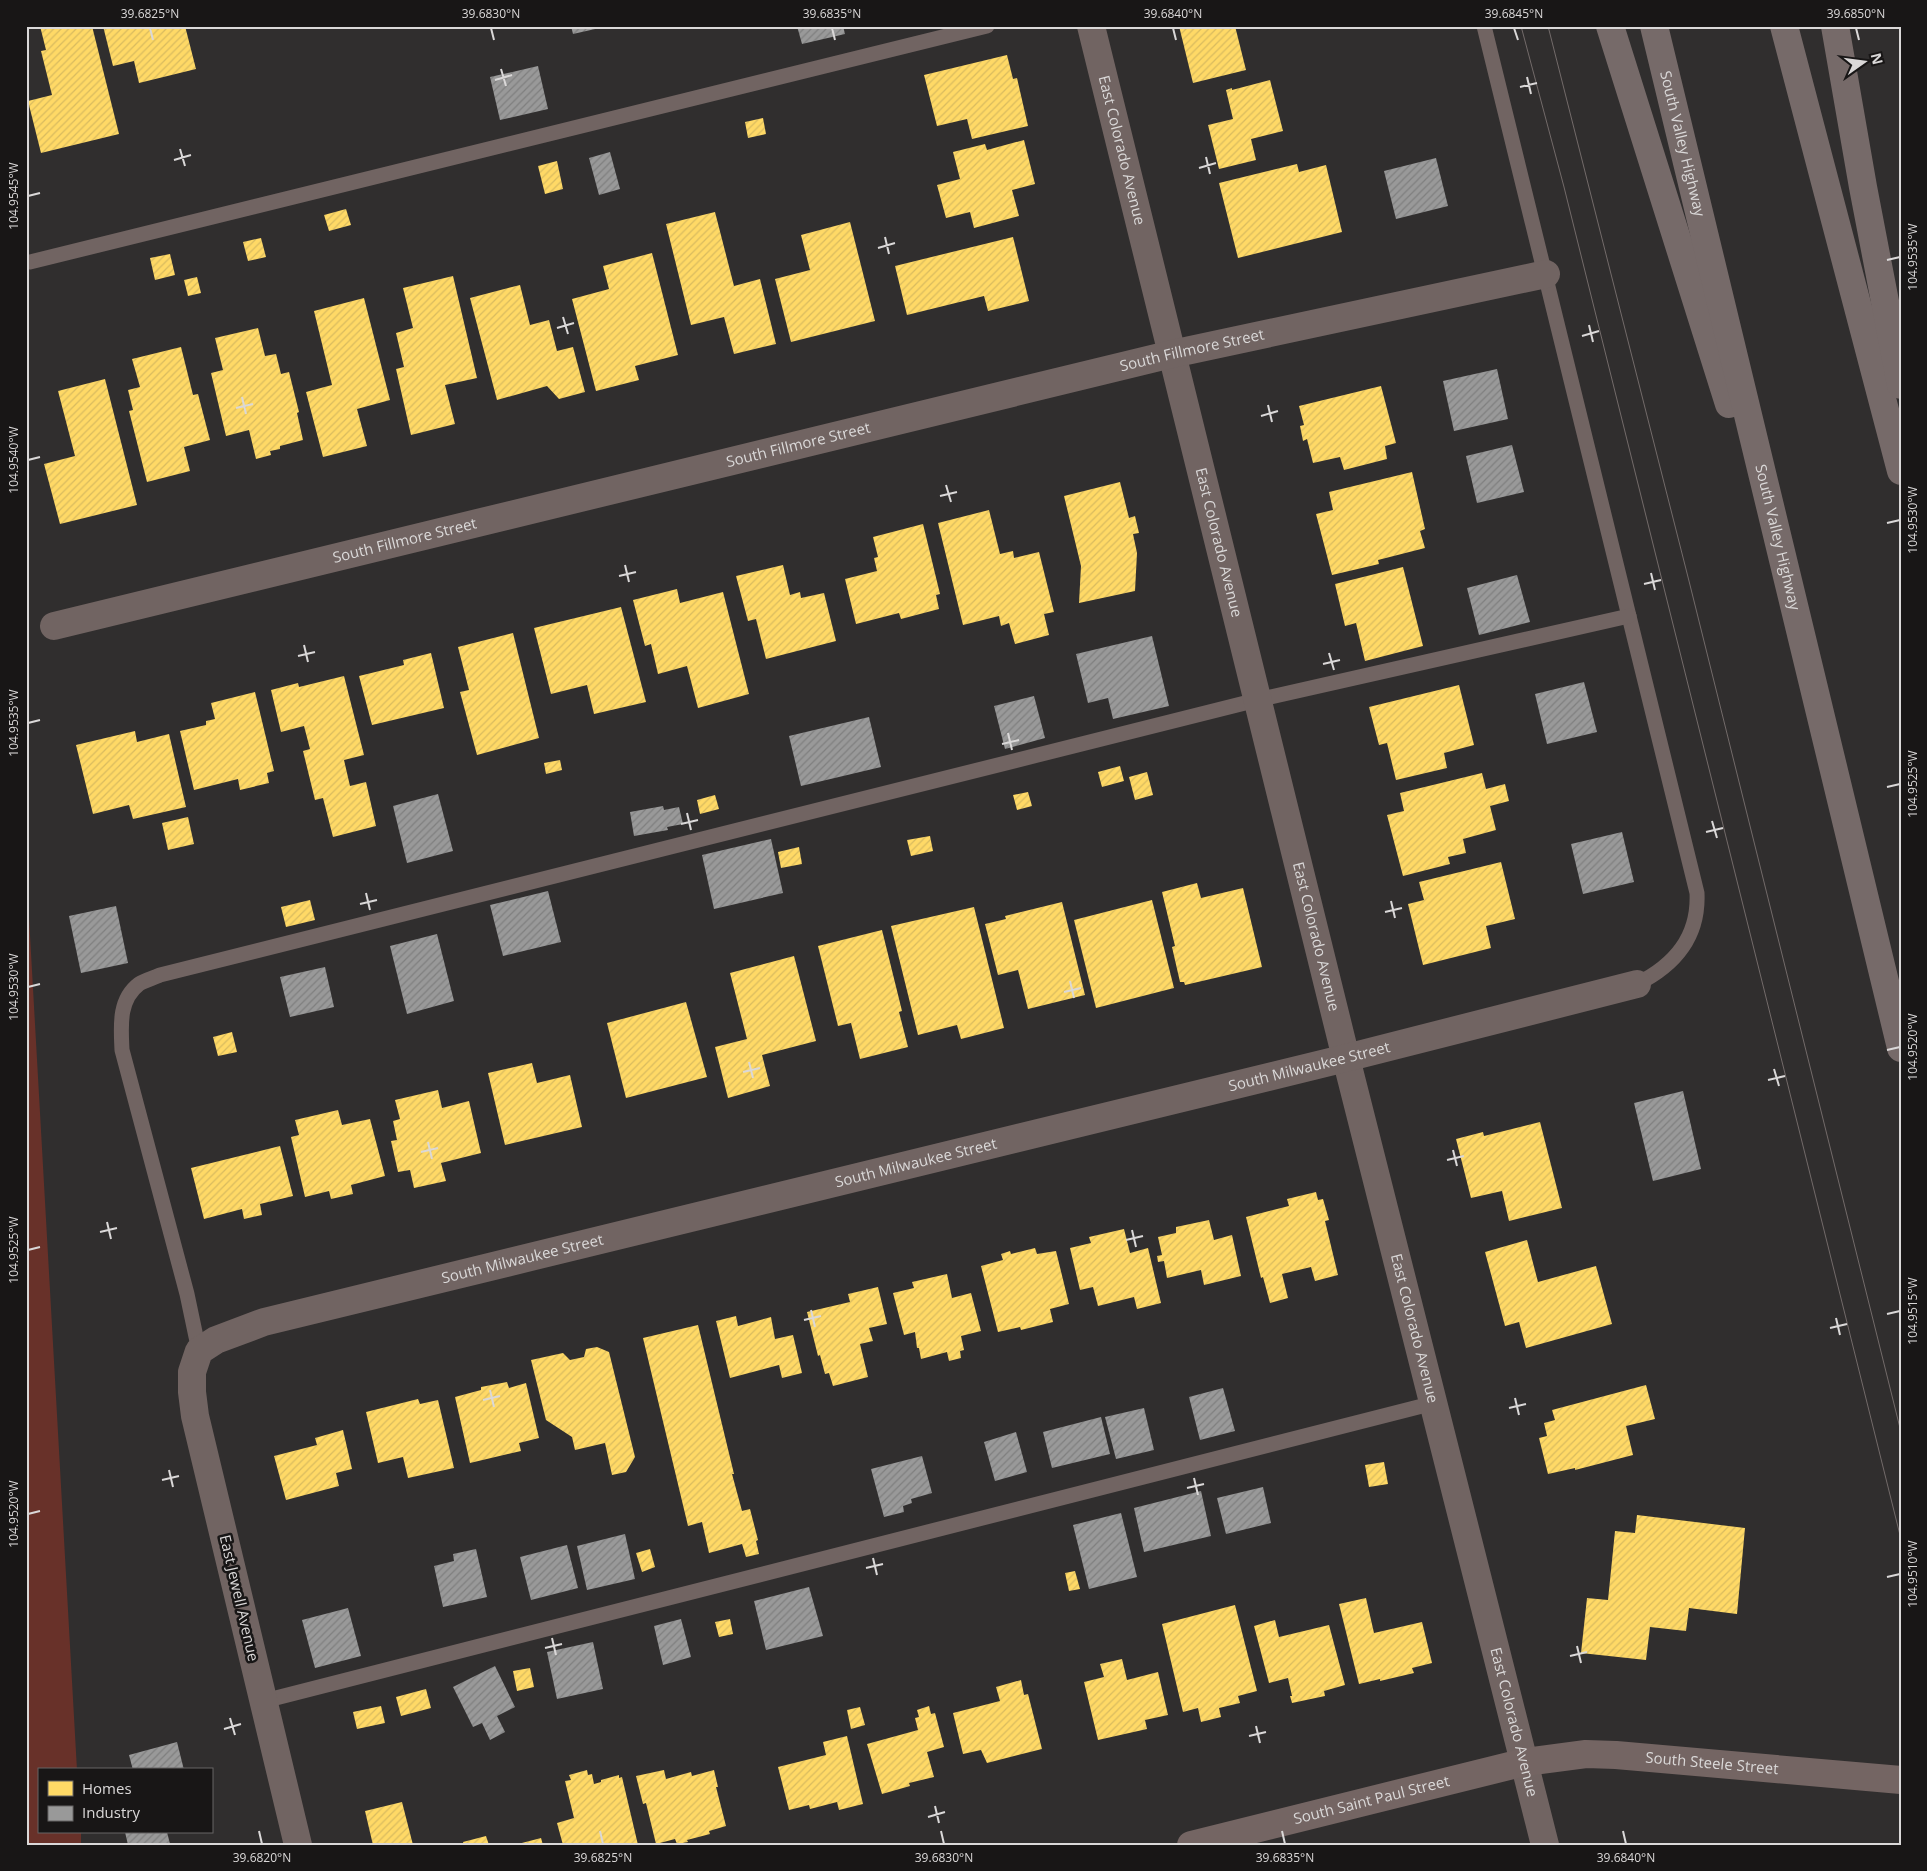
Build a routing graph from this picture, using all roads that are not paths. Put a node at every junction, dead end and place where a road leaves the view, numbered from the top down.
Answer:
1 (987, 26) edge
2 (1091, 26) edge
3 (1484, 26) edge
4 (1610, 26) edge
5 (1654, 26) edge
6 (1784, 26) edge
7 (1835, 26) edge
8 (30, 262) dead end
9 (1546, 274) junction
10 (1172, 354) junction
11 (1901, 385) edge
12 (1901, 471) edge
13 (1629, 616) junction
14 (54, 626) dead end
15 (1804, 644) junction
16 (1257, 700) junction
17 (1637, 984) joint
18 (1901, 1048) edge
19 (1346, 1058) junction
20 (199, 1351) junction
21 (1434, 1403) junction
22 (264, 1701) junction
23 (1525, 1762) junction
24 (1893, 1779) edge
25 (298, 1845) edge
26 (1191, 1845) edge
27 (1545, 1845) edge

1 - 8 lane
2 - 10 street, East Colorado Avenue
3 - 9 lane
4 - 15 highway
5 - 15 highway, South Valley Highway
6 - 12 highway
7 - 11 highway
9 - 10 street, South Fillmore Street
9 - 13 lane
10 - 14 street, South Fillmore Street
10 - 16 street, East Colorado Avenue
13 - 16 lane
13 - 17 lane
15 - 18 highway, South Valley Highway
16 - 19 street, East Colorado Avenue
16 - 20 lane
17 - 19 street, South Milwaukee Street
19 - 20 street, South Milwaukee Street
19 - 21 street, East Colorado Avenue
20 - 22 street, East Jewell Avenue
21 - 22 lane
21 - 23 street, East Colorado Avenue
22 - 25 street, East Jewell Avenue
23 - 24 street, South Steele Street
23 - 26 street, South Saint Paul Street
23 - 27 street, East Colorado Avenue

